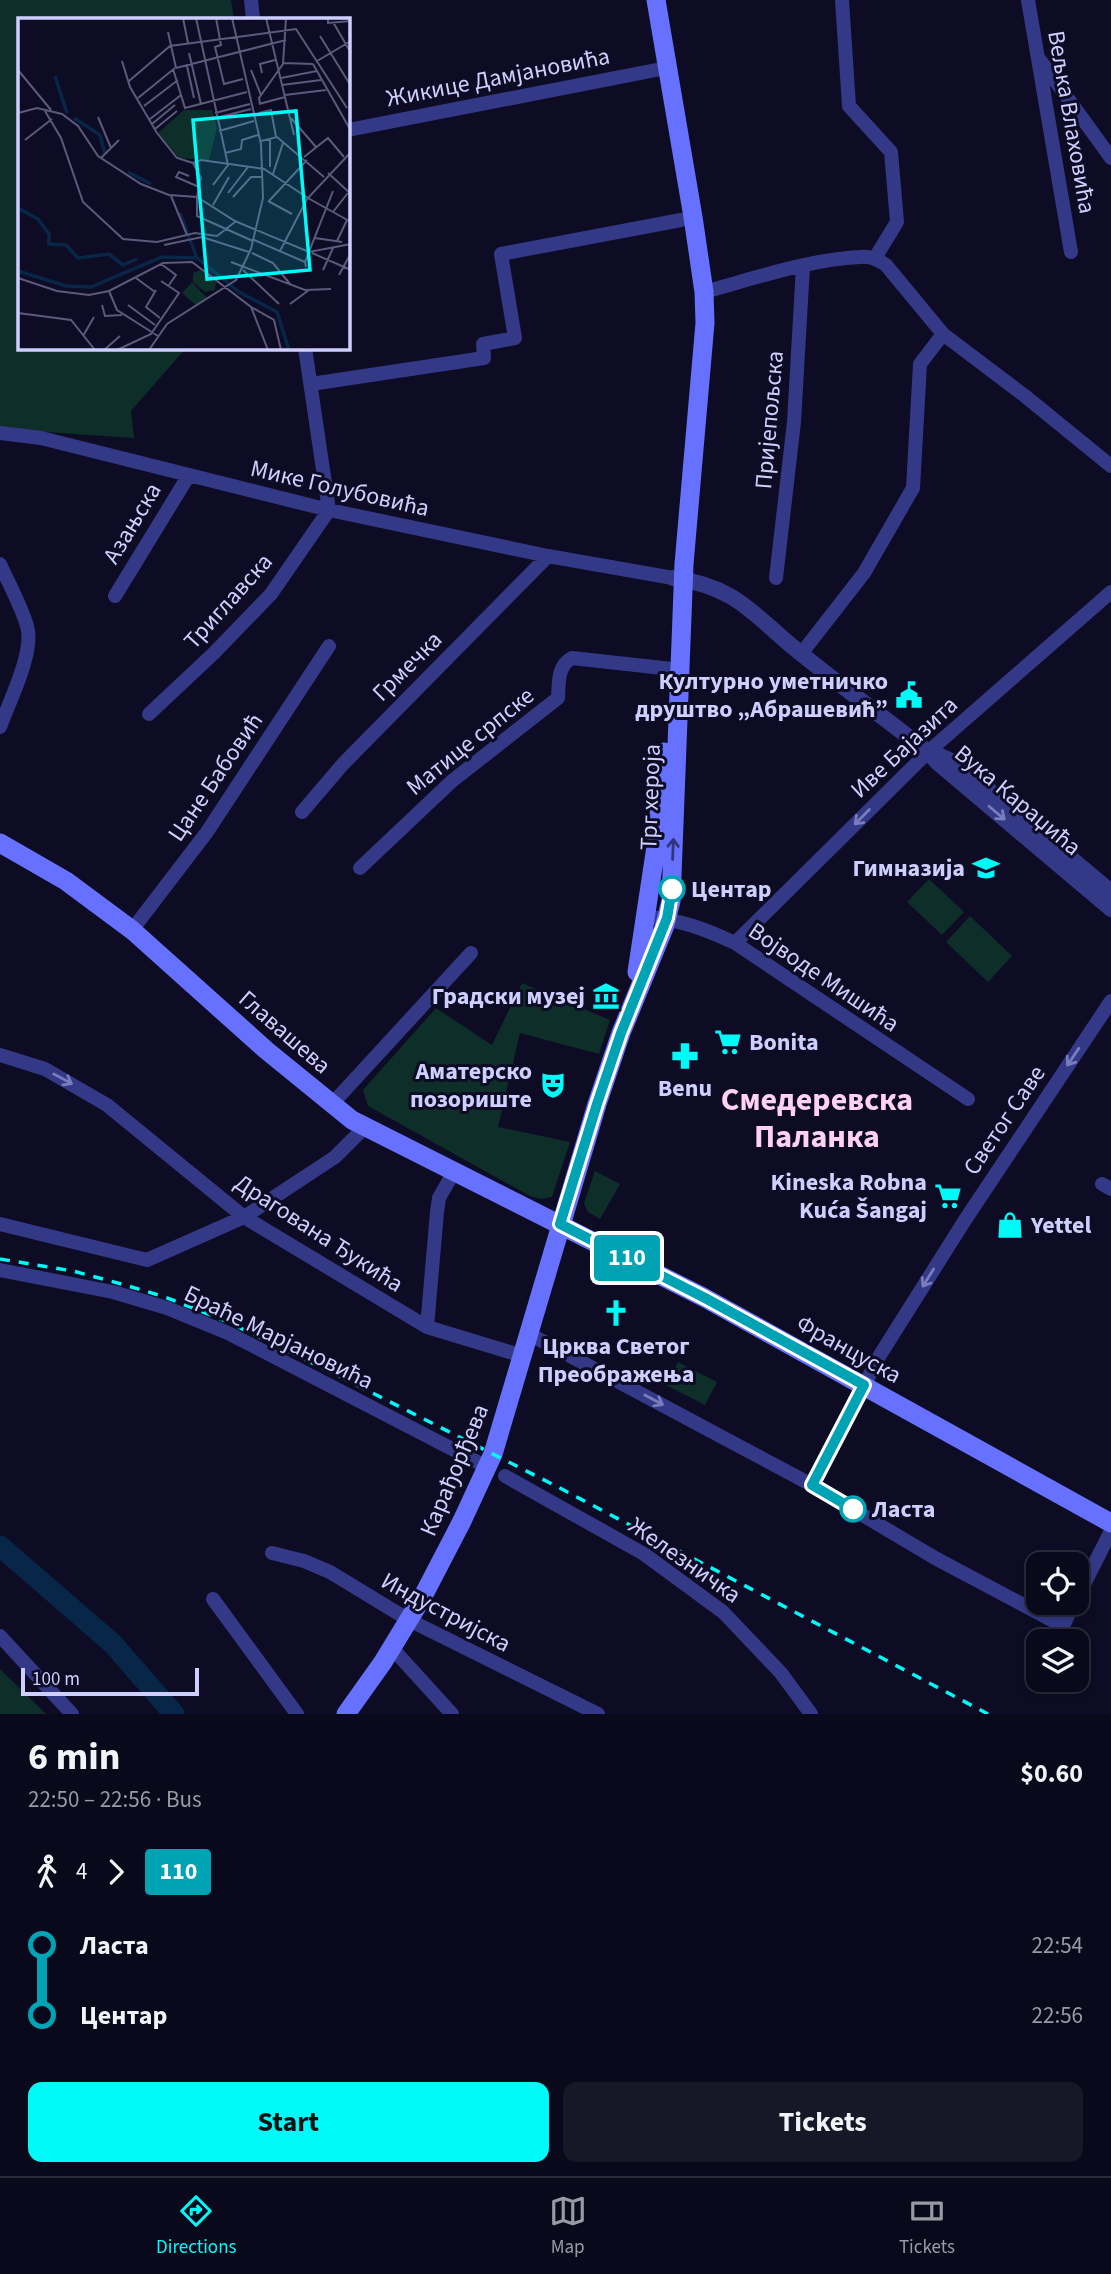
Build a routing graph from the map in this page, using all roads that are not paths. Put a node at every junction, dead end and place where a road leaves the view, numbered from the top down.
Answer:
1 (252, 0) edge
2 (645, 0) edge
3 (656, 0) edge
4 (842, 0) edge
5 (1028, 0) edge
6 (253, 18) edge
7 (1037, 57) junction
8 (656, 70) junction
9 (350, 130) edge
10 (1111, 158) edge
11 (681, 220) junction
12 (1071, 252) dead end
13 (875, 258) junction
14 (803, 266) junction
15 (704, 292) junction
16 (943, 334) junction
17 (305, 350) edge
18 (311, 384) junction
19 (0, 433) edge
20 (1111, 466) edge
21 (188, 475) junction
22 (329, 510) junction
23 (548, 556) junction
24 (0, 564) edge
25 (776, 578) dead end
26 (678, 579) junction
27 (1111, 592) edge
28 (115, 596) dead end
29 (329, 646) dead end
30 (801, 654) junction
31 (674, 669) junction
32 (149, 714) dead end
33 (0, 724) edge
34 (928, 752) junction
35 (302, 812) dead end
36 (0, 844) edge
37 (360, 867) dead end
38 (1111, 892) edge
39 (1111, 909) edge
40 (645, 917) junction
41 (667, 918) junction
42 (132, 930) junction
43 (735, 943) junction
44 (471, 953) dead end
45 (1111, 1001) edge
46 (632, 1008) junction
47 (0, 1055) edge
48 (968, 1099) dead end
49 (332, 1104) junction
50 (365, 1127) junction
51 (455, 1170) junction
52 (244, 1217) junction
53 (0, 1224) edge
54 (560, 1224) junction
55 (0, 1270) edge
56 (427, 1327) junction
57 (529, 1334) junction
58 (523, 1356) junction
59 (864, 1385) junction
60 (487, 1466) junction
61 (505, 1476) dead end
62 (812, 1485) junction
63 (1111, 1523) edge
64 (1111, 1531) edge
65 (272, 1553) dead end
66 (1089, 1574) edge
67 (213, 1599) dead end
68 (1068, 1615) edge
69 (409, 1620) junction
70 (1063, 1626) junction
71 (1064, 1629) edge
72 (0, 1636) edge
73 (392, 1648) junction
74 (72, 1714) edge
75 (297, 1714) edge
76 (346, 1714) edge
77 (452, 1714) edge
78 (598, 1714) edge
79 (811, 1714) edge

1 - 6 street
2 - 8 main road
3 - 15 main road
4 - 13 street
5 - 7 street, Вељка Влаховића
7 - 10 street
7 - 12 street, Вељка Влаховића
8 - 9 street, Жикице Дамјановића
8 - 11 main road
11 - 18 street
11 - 26 main road
13 - 14 street
13 - 16 street
14 - 15 street
14 - 25 street, Пријепољска
15 - 26 main road
16 - 20 street
16 - 30 street
17 - 18 street
18 - 22 street
19 - 21 street, Мике Голубовића
21 - 22 street, Мике Голубовића
21 - 28 street, Азањска
22 - 23 street, Мике Голубовића
22 - 32 street, Триглавска
23 - 26 street, Мике Голубовића
23 - 35 street, Грмечка
24 - 33 street
26 - 30 street, Вука Караџића
26 - 31 main road, Трг хероја
27 - 34 street, Иве Бајазита
29 - 42 street, Цане Бабовић
30 - 34 street, Вука Караџића
31 - 37 street, Матице српске
31 - 40 main road, Трг хероја
41 -> 31 main road, Трг хероја
34 - 38 street, Вука Караџића
34 -> 39 street, Вука Караџића
34 -> 43 street, Иве Бајазита
36 - 42 main road, Главашева
40 - 41 street, Војводе Мишића
40 - 46 main road, Трг хероја
41 - 43 street, Војводе Мишића
41 - 46 main road, Трг хероја
42 - 49 main road, Главашева
43 - 48 street, Војводе Мишића
44 - 49 street
45 -> 59 street, Светог Саве
46 - 54 main road, Трг хероја
47 -> 52 street, Драгована Ђукића
49 - 50 main road, Главашева
50 - 51 main road, Главашева
50 - 52 street, Браће Марјановића
51 - 54 main road, Главашева
51 - 56 street
52 - 53 street, Браће Марјановића
52 - 56 street, Драгована Ђукића
54 - 57 main road, Карађорђева
54 - 59 main road, Француска
55 - 60 street, Браће Марјановића
56 - 58 street, Драгована Ђукића
57 - 58 main road, Карађорђева
57 -> 62 street
58 - 60 main road, Карађорђева
59 - 62 street, Светог Саве
59 - 63 main road, Француска
60 - 69 main road, Карађорђева
61 - 79 street, Железничка
62 - 70 street
64 - 66 street
65 - 69 street, Индустријска
67 - 75 street
68 - 70 street
69 - 73 main road, Карађорђева
69 - 78 street, Индустријска
70 - 71 street
72 - 74 street
73 - 76 main road, Карађорђева
73 - 77 street

